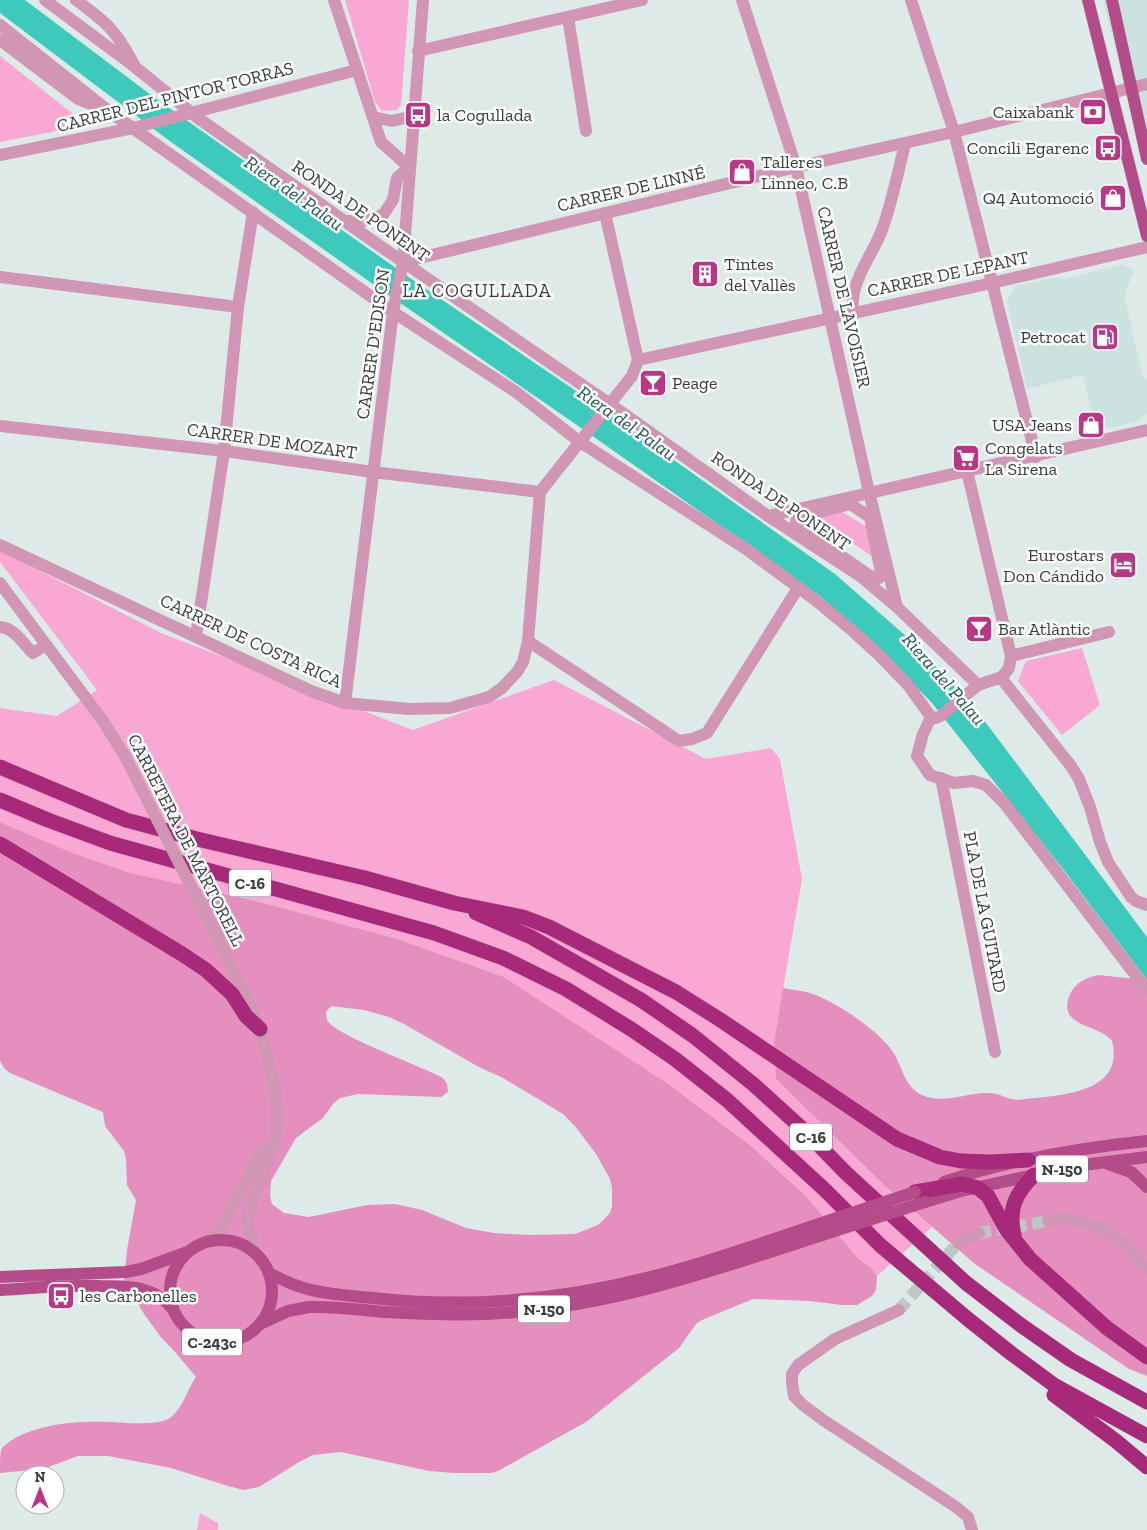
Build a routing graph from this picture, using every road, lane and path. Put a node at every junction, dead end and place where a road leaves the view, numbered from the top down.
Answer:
1 (45, 0) edge
2 (76, 0) edge
3 (334, 0) edge
4 (423, 0) edge
5 (642, 0) edge
6 (742, 0) edge
7 (911, 0) edge
8 (1088, 0) edge
9 (1112, 0) edge
10 (568, 17) junction
11 (0, 25) edge
12 (0, 40) edge
13 (418, 51) junction
14 (135, 67) junction
15 (357, 70) junction
16 (1147, 84) edge
17 (1131, 88) junction
18 (1111, 93) junction
19 (110, 112) junction
20 (186, 114) junction
21 (413, 116) junction
22 (373, 117) junction
23 (133, 128) junction
24 (586, 131) dead end
25 (954, 132) junction
26 (905, 144) junction
27 (0, 155) edge
28 (1147, 159) edge
29 (409, 167) junction
30 (796, 167) junction
31 (253, 212) junction
32 (605, 213) junction
33 (344, 221) junction
34 (1147, 236) edge
35 (1147, 247) edge
36 (403, 264) junction
37 (0, 277) edge
38 (992, 283) junction
39 (238, 308) junction
40 (394, 308) junction
41 (853, 312) junction
42 (830, 317) junction
43 (638, 360) junction
44 (608, 406) junction
45 (0, 426) edge
46 (1147, 430) edge
47 (583, 439) junction
48 (224, 451) junction
49 (1036, 457) junction
50 (967, 471) junction
51 (373, 472) junction
52 (540, 492) junction
53 (869, 492) junction
54 (850, 504) joint
55 (768, 516) junction
56 (0, 545) edge
57 (0, 583) edge
58 (798, 588) junction
59 (897, 607) junction
60 (0, 627) edge
61 (1109, 632) dead end
62 (196, 636) junction
63 (528, 641) junction
64 (46, 645) junction
65 (1011, 656) junction
66 (1001, 678) junction
67 (974, 689) junction
68 (345, 703) junction
69 (936, 717) junction
70 (0, 767) edge
71 (941, 778) junction
72 (0, 800) edge
73 (0, 844) edge
74 (454, 903) junction
75 (1145, 908) edge
76 (1147, 990) edge
77 (260, 1029) junction
78 (995, 1052) dead end
79 (1147, 1141) edge
80 (274, 1142) junction
81 (1111, 1145) junction
82 (1147, 1148) edge
83 (1147, 1157) edge
84 (1028, 1160) junction
85 (1103, 1162) junction
86 (1034, 1175) junction
87 (1147, 1187) edge
88 (978, 1188) junction
89 (920, 1197) junction
90 (1048, 1221) tunnel mouth
91 (817, 1230) junction
92 (979, 1233) tunnel mouth
93 (1015, 1239) junction
94 (958, 1243) tunnel mouth
95 (204, 1244) junction
96 (190, 1251) junction
97 (254, 1253) junction
98 (1147, 1270) edge
99 (268, 1272) junction
100 (0, 1277) edge
101 (0, 1290) edge
102 (173, 1309) junction
103 (899, 1310) tunnel mouth
104 (260, 1324) junction
105 (1012, 1354) junction
106 (1147, 1357) edge
107 (1147, 1402) edge
108 (1147, 1436) edge
109 (1147, 1467) edge
110 (972, 1530) edge

1 - 14 street, RONDA DE PONENT
2 - 14 street, RONDA DE PONENT
3 - 15 street
4 - 13 street, CARRER D'EDISON
5 - 10 street
6 - 30 street, CARRER DE LAVOISIER
7 - 25 street
8 - 18 main road
9 - 17 main road
10 - 13 street
10 - 24 street
11 - 19 street
12 - 19 street
13 - 21 street, CARRER D'EDISON
14 - 20 street, RONDA DE PONENT
15 - 20 street, CARRER DEL PINTOR TORRAS
15 - 22 street
16 - 17 street, CARRER DE LINNÉ
17 - 18 street, CARRER DE LINNÉ
17 - 28 main road
18 - 25 street, CARRER DE LINNÉ
18 - 34 main road
19 - 23 street
20 - 23 street, CARRER DEL PINTOR TORRAS
20 - 33 street, RONDA DE PONENT
21 - 22 street
21 - 29 street, CARRER D'EDISON
22 - 29 street
23 - 27 street, CARRER DEL PINTOR TORRAS
23 - 31 street
25 - 26 street, CARRER DE LINNÉ
25 - 38 street
26 - 30 street, CARRER DE LINNÉ
26 - 41 street
29 - 33 street, CARRER D'EDISON
29 - 36 street, CARRER D'EDISON
30 - 32 street, CARRER DE LINNÉ
30 - 42 street, CARRER DE LAVOISIER
31 - 39 street
31 - 40 street
32 - 36 street, CARRER DE LINNÉ
32 - 43 street
33 - 36 street, RONDA DE PONENT
35 - 38 street, CARRER DE LEPANT
36 - 40 street, CARRER D'EDISON
36 - 44 street, RONDA DE PONENT
37 - 39 street
38 - 41 street, CARRER DE LEPANT
38 - 49 street
39 - 48 street
40 - 47 street
40 - 51 street, CARRER D'EDISON
41 - 42 street, CARRER DE LEPANT
42 - 43 street, CARRER DE LEPANT
42 - 53 street, CARRER DE LAVOISIER
43 - 44 street
44 - 47 street
44 - 55 street, RONDA DE PONENT
45 - 48 street, CARRER DE MOZART
46 - 49 street
47 - 52 street
47 - 58 street
48 - 51 street, CARRER DE MOZART
48 - 62 street
49 - 50 street
50 - 53 street
50 - 65 street
51 - 52 street, CARRER DE MOZART
51 - 68 street, CARRER D'EDISON
52 - 63 street, CARRER DE COSTA RICA
53 - 55 street
53 - 59 street, CARRER DE LAVOISIER
54 - 54 street
55 - 59 street, RONDA DE PONENT
56 - 62 street, CARRER DE COSTA RICA
57 - 64 street, CARRETERA DE MARTORELL / C-243c
58 - 63 street
58 - 69 street
59 - 67 street, RONDA DE PONENT
60 - 64 street
61 - 65 street
62 - 68 street, CARRER DE COSTA RICA
63 - 68 street, CARRER DE COSTA RICA
64 - 77 street, CARRETERA DE MARTORELL / C-243c, bridge
65 - 66 street
66 - 67 street
66 - 75 street
67 - 69 street
69 - 71 street
70 - 74 highway, C-16
71 - 76 street
71 - 78 street, PLA DE LA GUITARD
72 - 105 highway, C-16
73 - 77 highway
74 - 84 highway
74 - 107 highway, C-16
77 - 80 street, CARRETERA DE MARTORELL / C-243c
79 - 81 main road, N-150
80 - 95 street, C-243c
80 - 97 street, CARRETERA DE MARTORELL / C-243c
81 - 82 main road
81 - 84 main road, N-150
83 - 85 main road, N-150
84 - 89 main road, N-150
85 - 86 main road, N-150
85 - 87 main road
86 - 88 main road, N-150
86 - 93 highway
88 - 89 highway
88 - 93 highway
89 - 91 main road, N-150, bridge
90 - 98 street
91 - 99 main road, N-150
91 - 104 main road, N-150
92 - 94 street
93 - 106 highway
95 - 96 main road, C-243c
95 - 97 main road, C-243c
96 - 100 main road, C-243c
96 - 102 main road, C-243c
97 - 99 main road, C-243c
99 - 104 main road, C-243c
101 - 102 main road, C-243c
102 - 104 main road, C-243c
103 - 110 street
105 - 108 highway, C-16
105 - 109 highway

